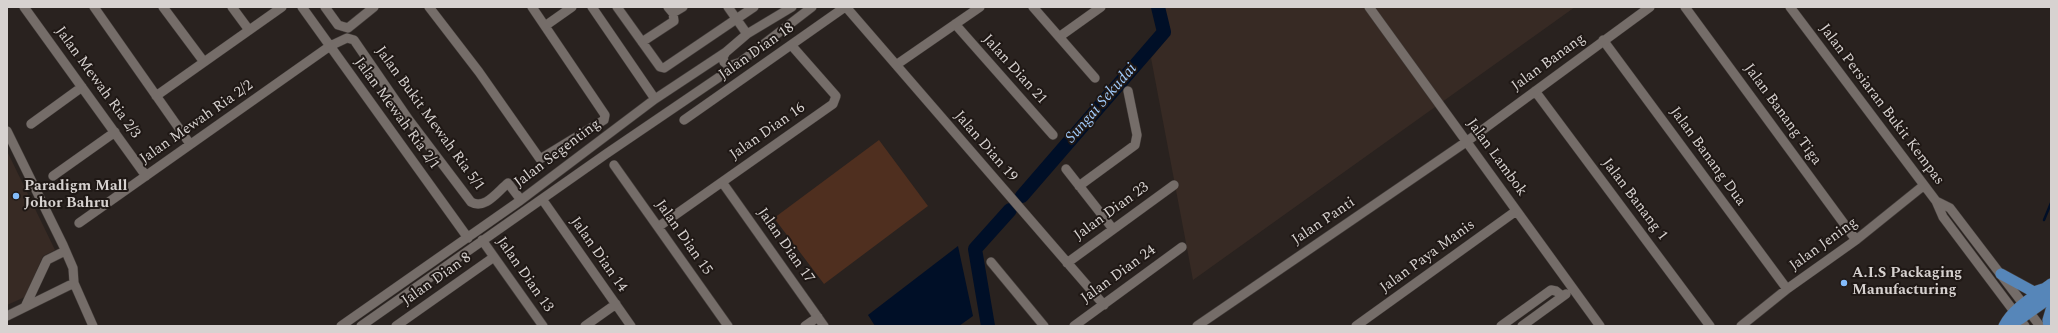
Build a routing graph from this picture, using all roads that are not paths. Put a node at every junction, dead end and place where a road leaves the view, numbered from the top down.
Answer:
1 (24, 7) edge
2 (94, 7) edge
3 (163, 7) edge
4 (232, 7) edge
5 (282, 7) edge
6 (302, 7) edge
7 (325, 7) edge
8 (374, 7) edge
9 (429, 7) edge
10 (532, 7) edge
11 (572, 7) edge
12 (592, 7) edge
13 (617, 7) edge
14 (683, 7) edge
15 (728, 7) edge
16 (754, 7) edge
17 (792, 7) edge
18 (812, 7) edge
19 (845, 7) edge
20 (980, 7) edge
21 (1033, 7) edge
22 (1101, 7) edge
23 (1369, 7) edge
24 (1650, 7) edge
25 (1685, 7) edge
26 (1790, 7) edge
27 (671, 10) edge
28 (737, 19) junction
29 (955, 24) junction
30 (545, 26) junction
31 (249, 30) junction
32 (747, 34) junction
33 (1060, 37) junction
34 (1603, 40) junction
35 (642, 42) junction
36 (330, 46) junction
37 (792, 46) junction
38 (726, 52) junction
39 (204, 62) junction
40 (739, 63) junction
41 (896, 66) junction
42 (687, 77) junction
43 (1095, 78) dead end
44 (82, 87) junction
45 (1128, 91) dead end
46 (1535, 91) junction
47 (697, 92) junction
48 (156, 96) junction
49 (656, 99) junction
50 (684, 120) dead end
51 (31, 124) dead end
52 (7, 131) edge
53 (115, 132) junction
54 (1053, 134) dead end
55 (1466, 142) junction
56 (190, 144) junction
57 (614, 165) dead end
58 (1066, 169) dead end
59 (53, 176) dead end
60 (146, 176) junction
61 (722, 182) junction
62 (1174, 184) dead end
63 (1080, 186) junction
64 (1923, 186) junction
65 (542, 199) junction
66 (521, 200) junction
67 (1936, 201) junction
68 (1516, 211) junction
69 (79, 223) dead end
70 (658, 227) junction
71 (1113, 229) junction
72 (468, 238) junction
73 (482, 240) junction
74 (1856, 240) junction
75 (1182, 247) dead end
76 (65, 251) junction
77 (494, 257) junction
78 (991, 262) dead end
79 (1067, 263) junction
80 (2001, 274) junction
81 (74, 283) junction
82 (2051, 284) edge
83 (1573, 288) junction
84 (1787, 289) junction
85 (1562, 296) junction
86 (2051, 297) edge
87 (616, 304) junction
88 (29, 305) junction
89 (1104, 305) junction
90 (2027, 308) junction
91 (2051, 310) edge
92 (7, 316) edge
93 (818, 317) junction
94 (2020, 319) edge
95 (1208, 323) edge
96 (93, 326) edge
97 (341, 326) edge
98 (361, 326) edge
99 (396, 326) edge
100 (543, 326) edge
101 (584, 326) edge
102 (631, 326) edge
103 (728, 326) edge
104 (805, 326) edge
105 (824, 326) edge
106 (1044, 326) edge
107 (1074, 326) edge
108 (1197, 326) edge
109 (1356, 326) edge
110 (1501, 326) edge
111 (1522, 326) edge
112 (1600, 326) edge
113 (1710, 326) edge
114 (1741, 326) edge
115 (2004, 326) edge
116 (2007, 326) edge
117 (2040, 326) edge
118 (2049, 326) edge

1 - 44 street, Jalan Mewah Ria 2/3
2 - 48 street
3 - 39 street
4 - 31 street
5 - 31 street
6 - 36 street, Jalan Mewah Ria 2/1
7 - 8 street
9 - 30 street
10 - 30 street
11 - 30 street
12 - 49 street
13 - 35 street
14 - 27 street
15 - 28 street
16 - 28 street
17 - 32 street, Jalan Segenting
18 - 40 street, Jalan Segenting
19 - 37 street, Jalan Dian 18
19 - 41 street, Jalan Dian 19
20 - 29 street
21 - 33 street
22 - 33 street
23 - 55 street, Jalan Lambok
24 - 34 street, Jalan Banang
25 - 74 street, Jalan Banang Tiga
26 - 64 street, Jalan Persiaran Bukit Kempas
27 - 35 street
28 - 32 street
28 - 35 street
29 - 41 street
29 - 54 street, Jalan Dian 21
31 - 39 street
32 - 38 street, Jalan Segenting
33 - 43 street
34 - 46 street, Jalan Banang
34 - 84 street, Jalan Banang Dua
36 - 56 street, Jalan Mewah Ria 2/2
36 - 66 street, Jalan Bukit Mewah Ria 5/1
36 - 72 street, Jalan Mewah Ria 2/1
37 - 50 street, Jalan Dian 18
37 - 61 street, Jalan Dian 16
38 - 40 street
38 - 42 street, Jalan Segenting
39 - 48 street
40 - 47 street, Jalan Segenting
41 - 79 street, Jalan Dian 19
42 - 47 street
42 - 49 street, Jalan Segenting
44 - 51 street
44 - 53 street, Jalan Mewah Ria 2/3
45 - 63 street
46 - 55 street, Jalan Banang
46 - 113 street, Jalan Banang 1
47 - 65 street, Jalan Segenting
48 - 56 street
49 - 66 street, Jalan Segenting
52 - 76 street
53 - 59 street
53 - 60 street, Jalan Mewah Ria 2/3
55 - 68 street, Jalan Lambok
55 - 95 street, Jalan Panti
56 - 60 street, Jalan Mewah Ria 2/2
57 - 70 street, Jalan Dian 15
58 - 63 street
60 - 69 street, Jalan Mewah Ria 2/2
61 - 70 street, Jalan Dian 16
61 - 93 street, Jalan Dian 17
62 - 71 street, Jalan Dian 23
63 - 71 street
64 - 67 street, Jalan Persiaran Bukit Kempas
64 - 74 street, Jalan Jening
65 - 73 street, Jalan Segenting
65 - 87 street, Jalan Dian 14
66 - 72 street, Jalan Segenting
67 - 80 street, Jalan Persiaran Bukit Kempas
67 - 94 street, Jalan Persiaran Bukit Kempas
68 - 83 street, Jalan Lambok
68 - 109 street, Jalan Paya Manis
70 - 103 street, Jalan Dian 15
71 - 79 street, Jalan Dian 23
72 - 97 street, Jalan Segenting
73 - 77 street, Jalan Dian 13
73 - 98 street, Jalan Segenting
74 - 84 street, Jalan Jening
75 - 89 street, Jalan Dian 24
76 - 81 street
76 - 88 street
77 - 99 street, Jalan Dian 8
77 - 100 street, Jalan Dian 13
78 - 106 street
79 - 89 street, Jalan Dian 19
80 - 82 main road
80 - 90 street, Jalan Persiaran Bukit Kempas
81 - 88 street
81 - 96 street
82 - 90 main road
83 - 85 street
83 - 112 street, Jalan Lambok
84 - 114 street, Jalan Jening
85 - 110 street
85 - 111 street
86 - 90 main road
87 - 101 street
87 - 102 street, Jalan Dian 14
88 - 92 street
89 - 107 street, Jalan Dian 24
90 - 94 main road
90 - 117 street, Jalan Persiaran Bukit Kempas
91 - 118 main road
93 - 104 street
93 - 105 street, Jalan Dian 17
94 - 115 main road
94 - 116 main road
95 - 108 street, Jalan Panti

